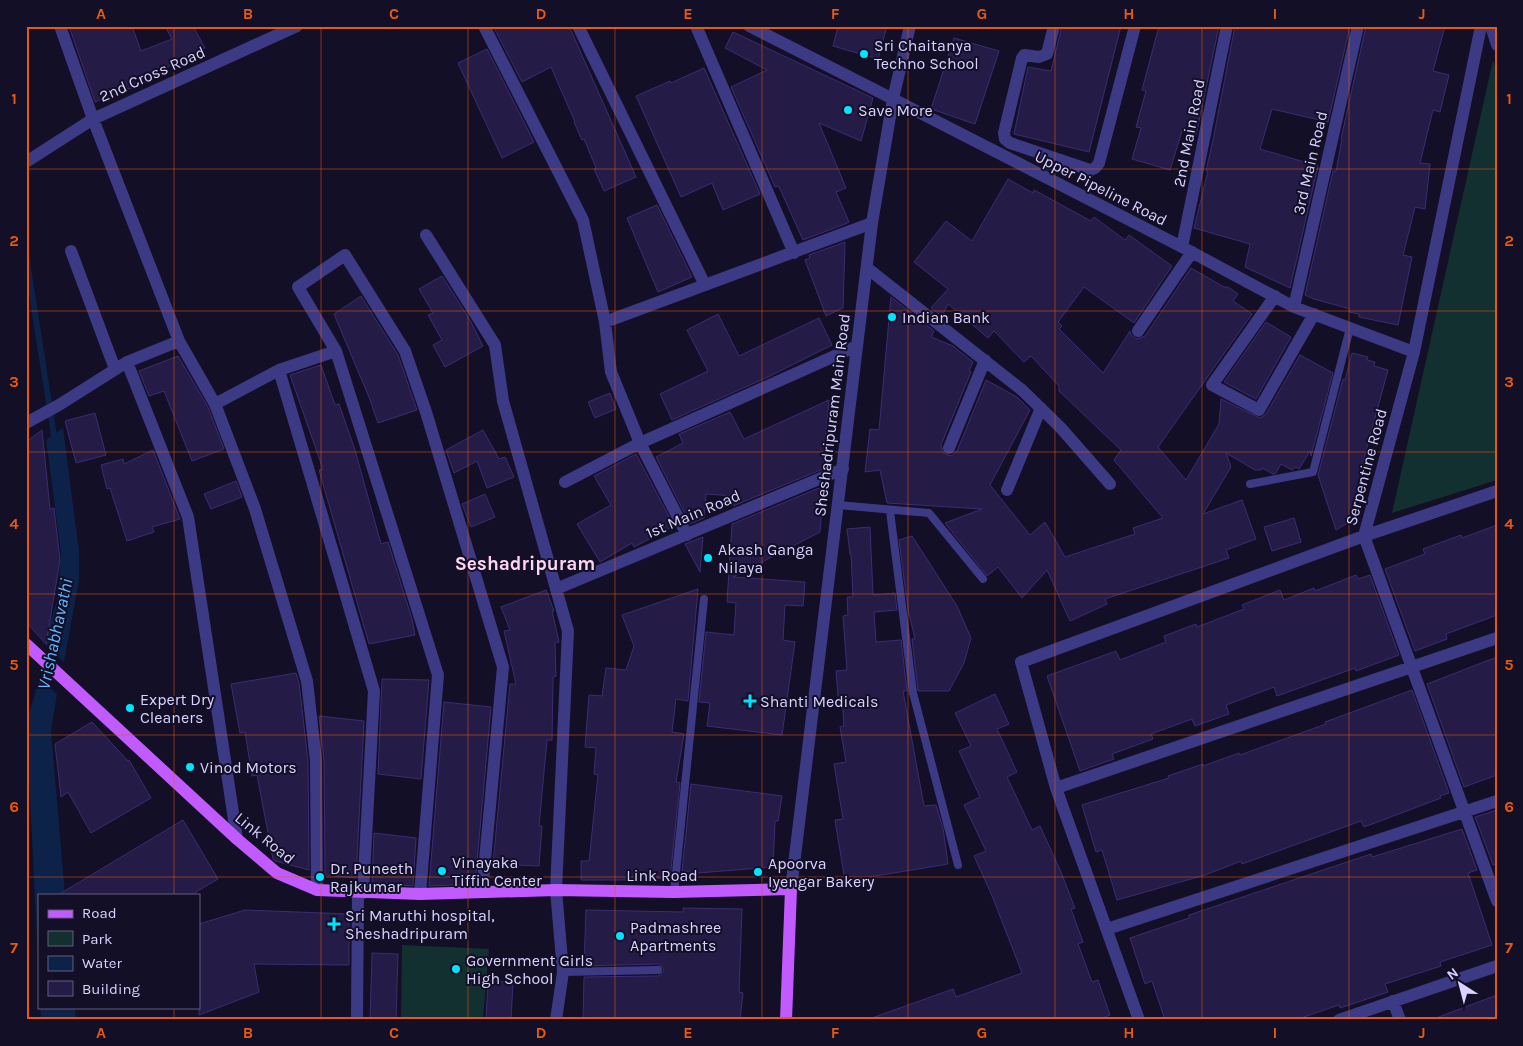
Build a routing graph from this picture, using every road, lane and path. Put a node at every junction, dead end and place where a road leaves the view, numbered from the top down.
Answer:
1 (60, 26) edge
2 (297, 26) edge
3 (484, 26) edge
4 (578, 26) edge
5 (696, 26) edge
6 (749, 26) edge
7 (910, 26) edge
8 (1054, 26) edge
9 (1135, 26) edge
10 (1227, 26) edge
11 (1358, 26) edge
12 (1481, 26) edge
13 (1490, 26) edge
14 (1497, 45) edge
15 (893, 99) junction
16 (93, 119) junction
17 (26, 162) edge
18 (872, 223) junction
19 (426, 235) dead end
20 (1187, 250) junction
21 (71, 251) dead end
22 (794, 253) junction
23 (867, 268) junction
24 (705, 285) junction
25 (1274, 296) junction
26 (1294, 306) junction
27 (1314, 314) junction
28 (605, 322) junction
29 (1350, 328) junction
30 (1138, 331) dead end
31 (179, 341) junction
32 (857, 346) junction
33 (336, 351) junction
34 (1414, 352) junction
35 (985, 360) junction
36 (127, 362) junction
37 (115, 369) junction
38 (280, 370) junction
39 (215, 404) junction
40 (1041, 408) junction
41 (26, 423) edge
42 (640, 443) junction
43 (949, 448) dead end
44 (843, 469) junction
45 (565, 482) dead end
46 (1110, 484) dead end
47 (1250, 484) dead end
48 (1007, 490) dead end
49 (1497, 491) edge
50 (838, 505) junction
51 (890, 511) junction
52 (687, 535) junction
53 (1364, 536) junction
54 (983, 579) dead end
55 (556, 588) junction
56 (704, 599) dead end
57 (1497, 638) edge
58 (26, 644) edge
59 (1412, 667) junction
60 (1056, 788) junction
61 (1497, 801) edge
62 (1464, 811) junction
63 (237, 839) junction
64 (958, 865) dead end
65 (791, 889) junction
66 (318, 890) junction
67 (556, 890) junction
68 (482, 892) junction
69 (674, 892) junction
70 (360, 893) junction
71 (420, 894) junction
72 (1497, 901) edge
73 (1107, 929) junction
74 (1497, 966) edge
75 (658, 970) dead end
76 (563, 972) junction
77 (1393, 1002) junction
78 (356, 1020) edge
79 (556, 1020) edge
80 (786, 1020) edge
81 (1139, 1020) edge
82 (1339, 1020) edge
83 (1400, 1020) edge

1 - 16 street
2 - 16 street, 2nd Cross Road
3 - 28 street
4 - 24 street
5 - 22 street
6 - 15 street, Upper Pipeline Road
7 - 15 street, Sheshadripuram Main Road
8 - 9 street
10 - 20 street, 2nd Main Road
11 - 26 street, 3rd Main Road
12 - 34 street, Serpentine Road
13 - 14 street
15 - 18 street, Sheshadripuram Main Road
15 - 20 street, Upper Pipeline Road
16 - 17 street, 2nd Cross Road
16 - 31 street
18 - 22 street
18 - 23 street, Sheshadripuram Main Road
19 - 55 street
20 - 25 street, Upper Pipeline Road
20 - 30 street
21 - 37 street
22 - 24 street
23 - 32 street, Sheshadripuram Main Road
23 - 35 street
24 - 28 street
25 - 26 street, Upper Pipeline Road
25 - 27 street
26 - 27 street, Upper Pipeline Road
27 - 29 street, Upper Pipeline Road
28 - 42 street
29 - 34 street, Upper Pipeline Road
29 - 47 lane
31 - 36 street
31 - 39 street
32 - 42 street
32 - 44 street, Sheshadripuram Main Road
33 - 38 street
33 - 68 street
33 - 71 street
34 - 53 street, Serpentine Road
35 - 40 street
35 - 43 street
36 - 37 street
36 - 63 street
37 - 41 street
38 - 39 street
38 - 70 street
39 - 66 street
40 - 46 street
40 - 48 street
42 - 45 street
42 - 52 street
44 - 50 street, Sheshadripuram Main Road
44 - 52 street, 1st Main Road
49 - 53 street
50 - 51 lane
50 - 65 street, Sheshadripuram Main Road
51 - 54 lane
51 - 64 lane
52 - 55 street, 1st Main Road
53 - 59 street, Serpentine Road
53 - 60 street
55 - 67 street
56 - 69 lane
57 - 59 street
58 - 63 main road, Link Road
59 - 60 street
59 - 62 street, Serpentine Road
60 - 73 street
61 - 62 street
62 - 72 street, Serpentine Road
62 - 73 street
63 - 66 main road, Link Road
65 - 69 main road, Link Road
65 - 80 main road, Sheshadripuram Main Road
66 - 70 main road, Link Road
67 - 68 main road, Link Road
67 - 69 main road, Link Road
67 - 76 street
68 - 71 main road, Link Road
70 - 71 main road, Link Road
70 - 78 street
73 - 81 street
74 - 77 street
75 - 76 lane
76 - 79 street
77 - 82 street
77 - 83 street

